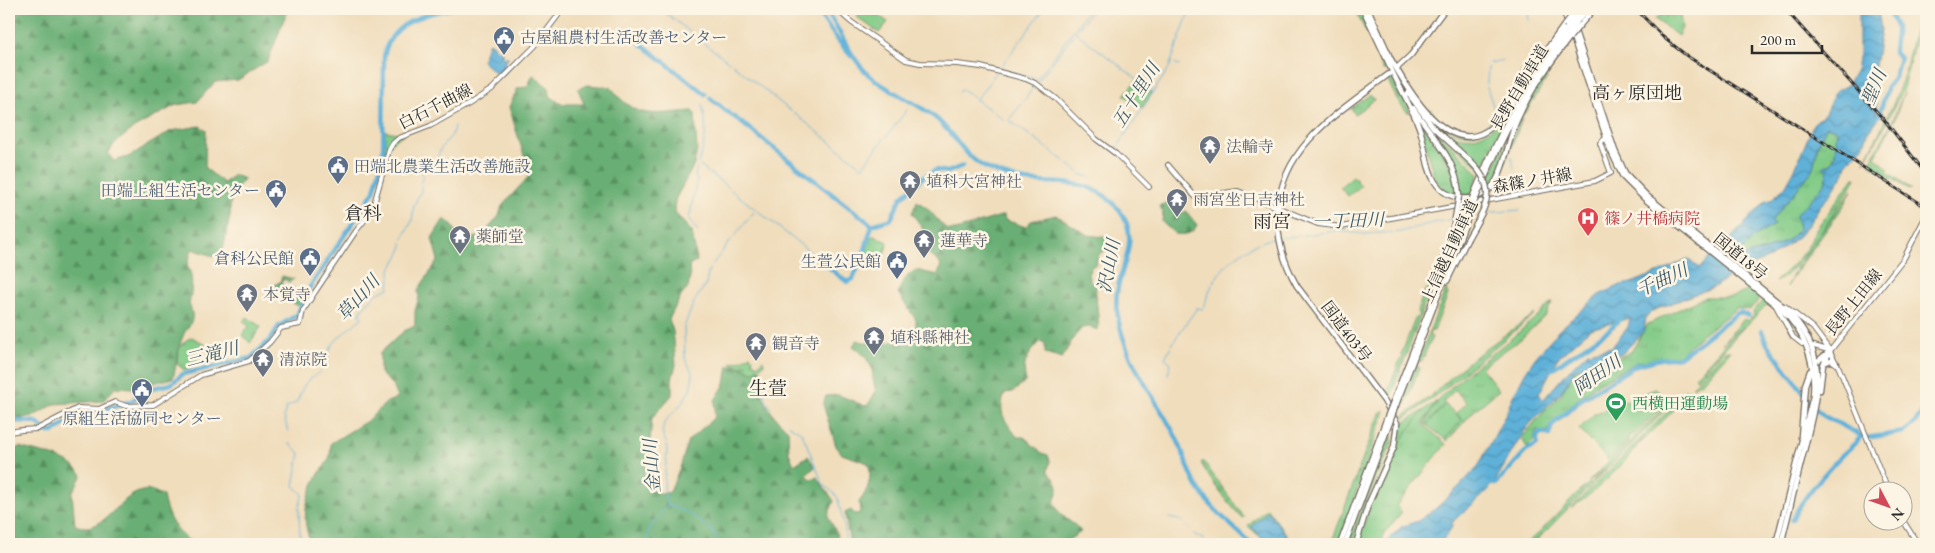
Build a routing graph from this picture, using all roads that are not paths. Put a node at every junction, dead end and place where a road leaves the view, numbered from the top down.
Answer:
1 (563, 9) edge
2 (836, 9) edge
3 (1363, 9) edge
4 (1368, 9) edge
5 (1445, 9) edge
6 (1563, 9) edge
7 (1567, 9) edge
8 (1583, 9) edge
9 (1588, 9) edge
10 (1593, 9) edge
11 (1577, 16) edge
12 (1567, 31) junction
13 (1388, 54) junction
14 (1388, 62) junction
15 (1543, 63) junction
16 (1398, 66) dead end
17 (1389, 74) dead end
18 (1536, 74) junction
19 (1529, 96) junction
20 (1595, 97) junction
21 (1608, 136) junction
22 (1168, 165) dead end
23 (1480, 183) junction
24 (1149, 187) dead end
25 (1477, 191) junction
26 (1278, 207) junction
27 (1926, 216) edge
28 (1464, 222) junction
29 (1455, 258) junction
30 (1443, 267) junction
31 (1439, 287) junction
32 (1773, 300) junction
33 (1802, 344) dead end
34 (1814, 346) dead end
35 (1830, 351) junction
36 (1411, 360) junction
37 (1819, 360) dead end
38 (1824, 363) junction
39 (1837, 364) junction
40 (1810, 371) dead end
41 (1816, 399) junction
42 (1813, 412) junction
43 (1388, 421) junction
44 (9, 432) edge
45 (1803, 447) junction
46 (1884, 480) edge
47 (1909, 530) edge
48 (1340, 544) edge
49 (1345, 544) edge
50 (1356, 544) edge
51 (1776, 544) edge
52 (1781, 544) edge
53 (1918, 544) edge

1 - 44 main road, 白石千曲線
2 - 24 main road
3 - 14 highway, 上信越自動車道
4 - 13 highway, 上信越自動車道
5 - 16 highway
6 - 20 highway, 国道18号
7 - 20 highway, 国道18号
8 - 11 highway, 長野自動車道
9 - 11 highway, 長野自動車道
10 - 11 highway
11 - 12 highway, bridge
11 - 12 highway, 長野自動車道, bridge
12 - 15 highway
12 - 15 highway, 長野自動車道
13 - 18 highway
13 - 29 highway, 上信越自動車道, bridge
14 - 19 highway
14 - 30 highway, 上信越自動車道, bridge
15 - 18 highway
15 - 18 highway
17 - 26 highway, 国道403号
18 - 19 highway
18 - 23 highway, 長野自動車道
18 - 23 highway, 長野自動車道
19 - 25 highway
20 - 21 highway, 国道18号
20 - 21 highway, 国道18号
21 - 26 main road, 森篠ノ井線
21 - 32 highway, 国道18号
22 - 26 main road, 森篠ノ井線
23 - 25 highway, 上信越自動車道
25 - 28 highway, 上信越自動車道, bridge
26 - 50 highway, 国道403号
27 - 35 main road, 長野上田線
28 - 29 highway, 上信越自動車道
28 - 30 highway, 上信越自動車道
29 - 31 highway, 上信越自動車道
30 - 31 highway, 上信越自動車道
31 - 36 highway, 上信越自動車道
31 - 36 highway, 上信越自動車道
32 - 33 main road
32 - 35 main road
32 - 41 highway, 国道18号
34 - 35 main road
35 - 37 highway
35 - 38 highway
35 - 39 main road, 長野上田線
36 - 43 highway, 上信越自動車道, bridge
38 - 39 highway
38 - 41 highway
39 - 46 main road, 長野上田線
40 - 45 highway
41 - 42 highway, 国道18号
42 - 45 highway, 国道18号
42 - 45 highway
43 - 48 highway, 上信越自動車道
43 - 49 highway, 上信越自動車道
45 - 51 highway, 国道18号
45 - 52 highway, 国道18号
47 - 53 main road

